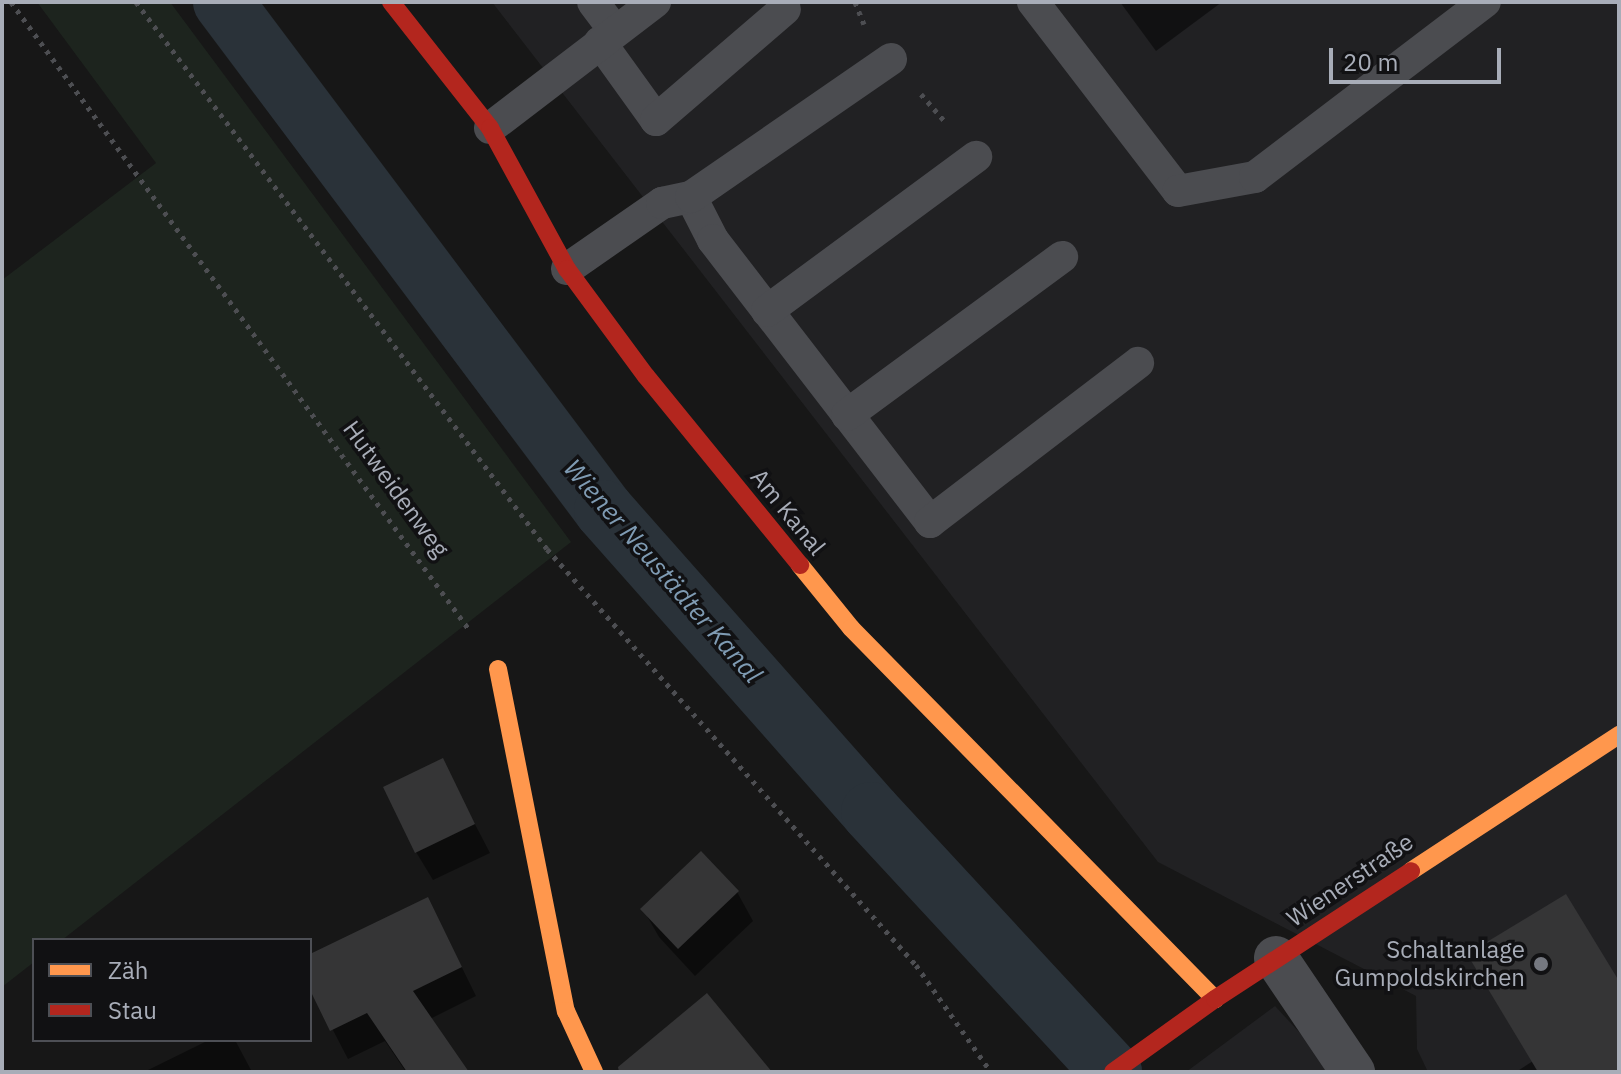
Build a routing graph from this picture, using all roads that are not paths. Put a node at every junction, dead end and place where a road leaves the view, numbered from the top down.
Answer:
1 (391, 2) edge
2 (593, 2) edge
3 (655, 2) edge
4 (1033, 2) edge
5 (1485, 2) edge
6 (785, 9) dead end
7 (608, 37) junction
8 (891, 59) dead end
9 (490, 128) junction
10 (976, 157) dead end
11 (691, 197) junction
12 (1062, 257) dead end
13 (567, 269) junction
14 (767, 311) junction
15 (1138, 363) dead end
16 (847, 415) junction
17 (498, 669) road end
18 (1619, 735) edge
19 (1276, 958) junction
20 (1215, 999) junction
21 (594, 1072) edge
22 (1113, 1072) edge
23 (1353, 1072) edge

1 - 9 street, Am Kanal
2 - 7 lane
3 - 7 lane
4 - 5 lane
6 - 7 lane
7 - 9 lane
8 - 11 lane
9 - 13 street, Am Kanal
10 - 14 lane
11 - 13 lane
11 - 14 lane
12 - 16 lane
13 - 20 street, Am Kanal
14 - 16 lane
15 - 16 lane
17 - 21 street
18 - 19 street, Wienerstraße
19 - 20 street, Wienerstraße
19 - 23 street
20 - 22 street, Wienerstraße

